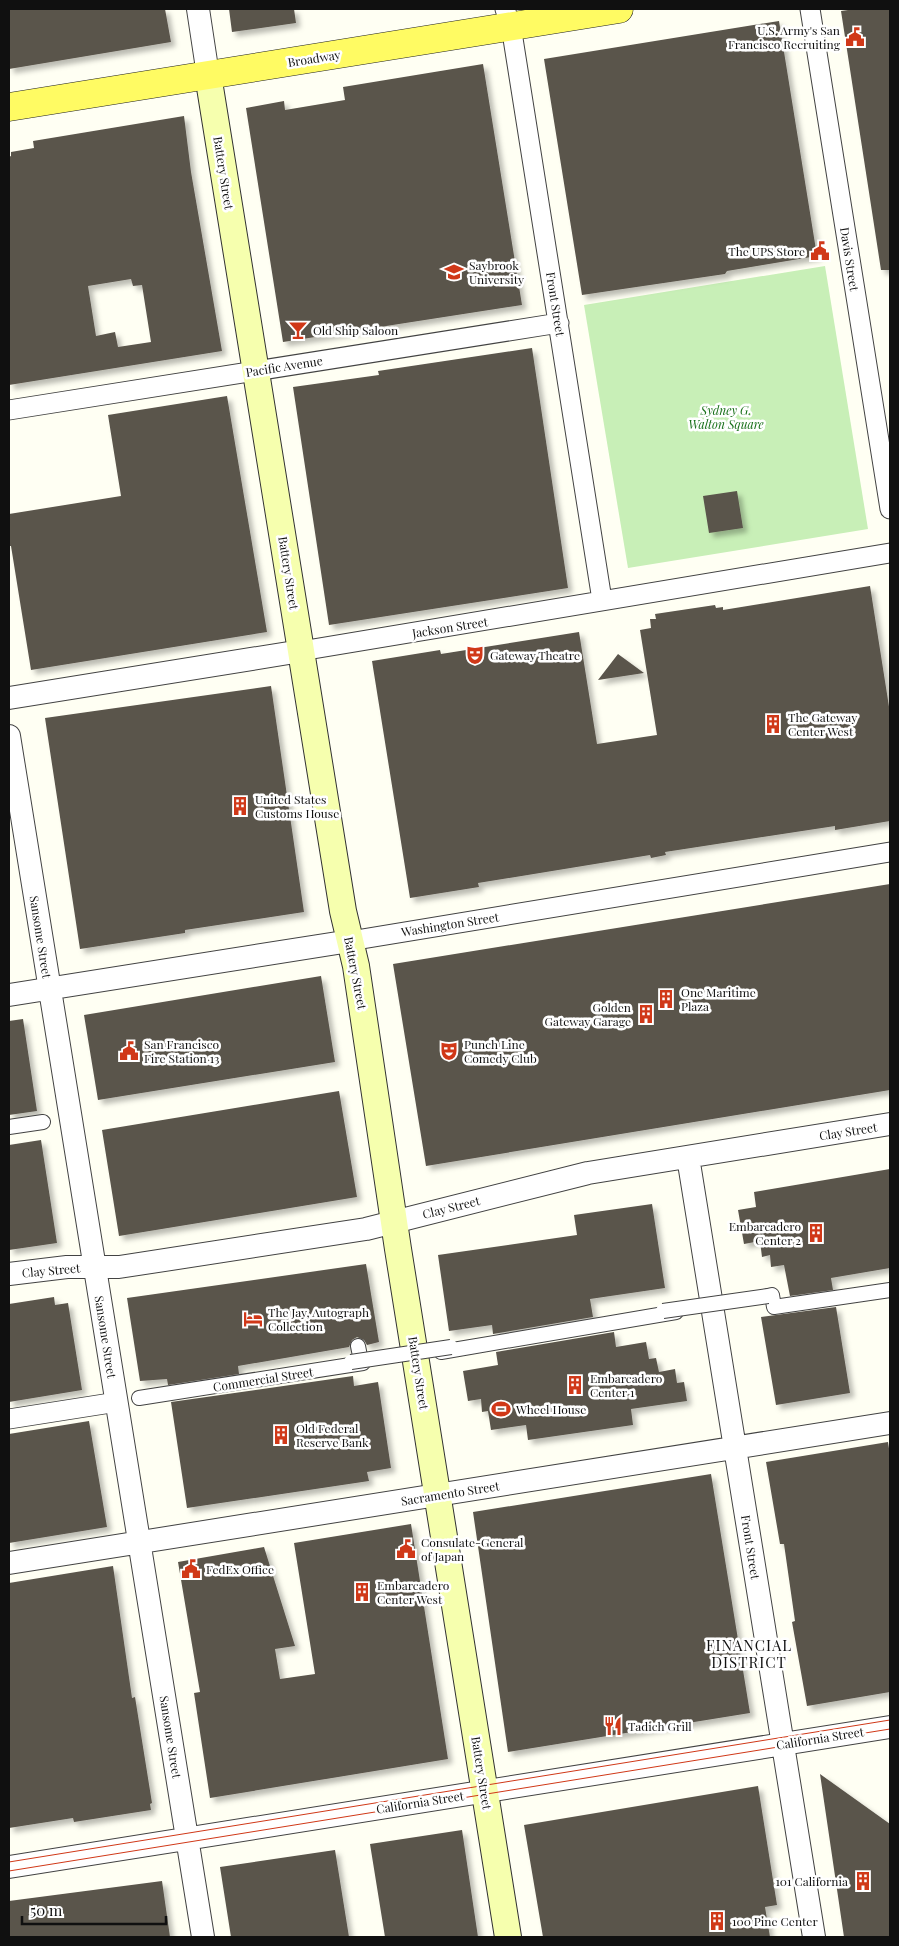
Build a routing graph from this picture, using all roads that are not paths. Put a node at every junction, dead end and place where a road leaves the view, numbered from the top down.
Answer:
1 (198, 9) edge
2 (619, 9) edge
3 (810, 9) edge
4 (508, 17) edge
5 (208, 75) junction
6 (9, 107) edge
7 (559, 323) junction
8 (256, 370) junction
9 (9, 410) edge
10 (890, 509) edge
11 (890, 552) edge
12 (602, 600) junction
13 (301, 652) junction
14 (9, 698) edge
15 (9, 736) edge
16 (890, 852) edge
17 (350, 942) junction
18 (49, 989) junction
19 (9, 995) edge
20 (43, 1122) dead end
21 (890, 1124) edge
22 (9, 1127) edge
23 (688, 1157) junction
24 (395, 1222) junction
25 (95, 1267) junction
26 (9, 1274) edge
27 (890, 1290) edge
28 (682, 1311) dead end
29 (358, 1346) dead end
30 (440, 1352) dead end
31 (387, 1360) dead end
32 (139, 1398) dead end
33 (117, 1402) junction
34 (9, 1419) edge
35 (890, 1422) edge
36 (735, 1447) junction
37 (438, 1495) junction
38 (140, 1542) junction
39 (9, 1563) edge
40 (890, 1727) edge
41 (784, 1744) junction
42 (485, 1791) junction
43 (187, 1839) junction
44 (9, 1867) edge
45 (203, 1937) edge
46 (508, 1937) edge
47 (814, 1937) edge

1 - 5 street, Battery Street
2 - 4 main road, Broadway
3 - 10 street, Davis Street
4 - 5 main road, Broadway
4 - 7 street, Front Street
5 - 6 main road, Broadway
5 - 8 main road, Battery Street
7 - 8 street, Pacific Avenue
7 - 12 street, Front Street
8 - 9 street, Pacific Avenue
8 - 13 main road, Battery Street
11 - 12 street, Jackson Street
12 - 13 street, Jackson Street
13 - 14 street, Jackson Street
13 - 17 main road, Battery Street
15 - 18 street, Sansome Street
16 - 17 street, Washington Street
17 - 18 street, Washington Street
17 - 24 main road, Battery Street
18 - 19 street, Washington Street
18 - 25 street, Sansome Street
20 - 22 street
21 - 23 street, Clay Street
23 - 24 street, Clay Street
23 - 36 street, Front Street
24 - 25 street, Clay Street
24 - 37 main road, Battery Street
25 - 26 street, Clay Street
25 - 33 street, Sansome Street
27 - 29 street, bridge
28 - 30 street
31 - 32 street, Commercial Street
33 - 34 street
33 - 38 street, Sansome Street
35 - 36 street, Sacramento Street
36 - 37 street, Sacramento Street
36 - 41 street, Front Street
37 - 38 street, Sacramento Street
37 - 42 main road, Battery Street
38 - 39 street, Sacramento Street
38 - 43 street, Sansome Street
40 - 41 street, California Street
41 - 42 street, California Street
41 - 47 street, Front Street
42 - 43 street, California Street
42 - 46 main road, Battery Street
43 - 44 street, California Street
43 - 45 street, Sansome Street

